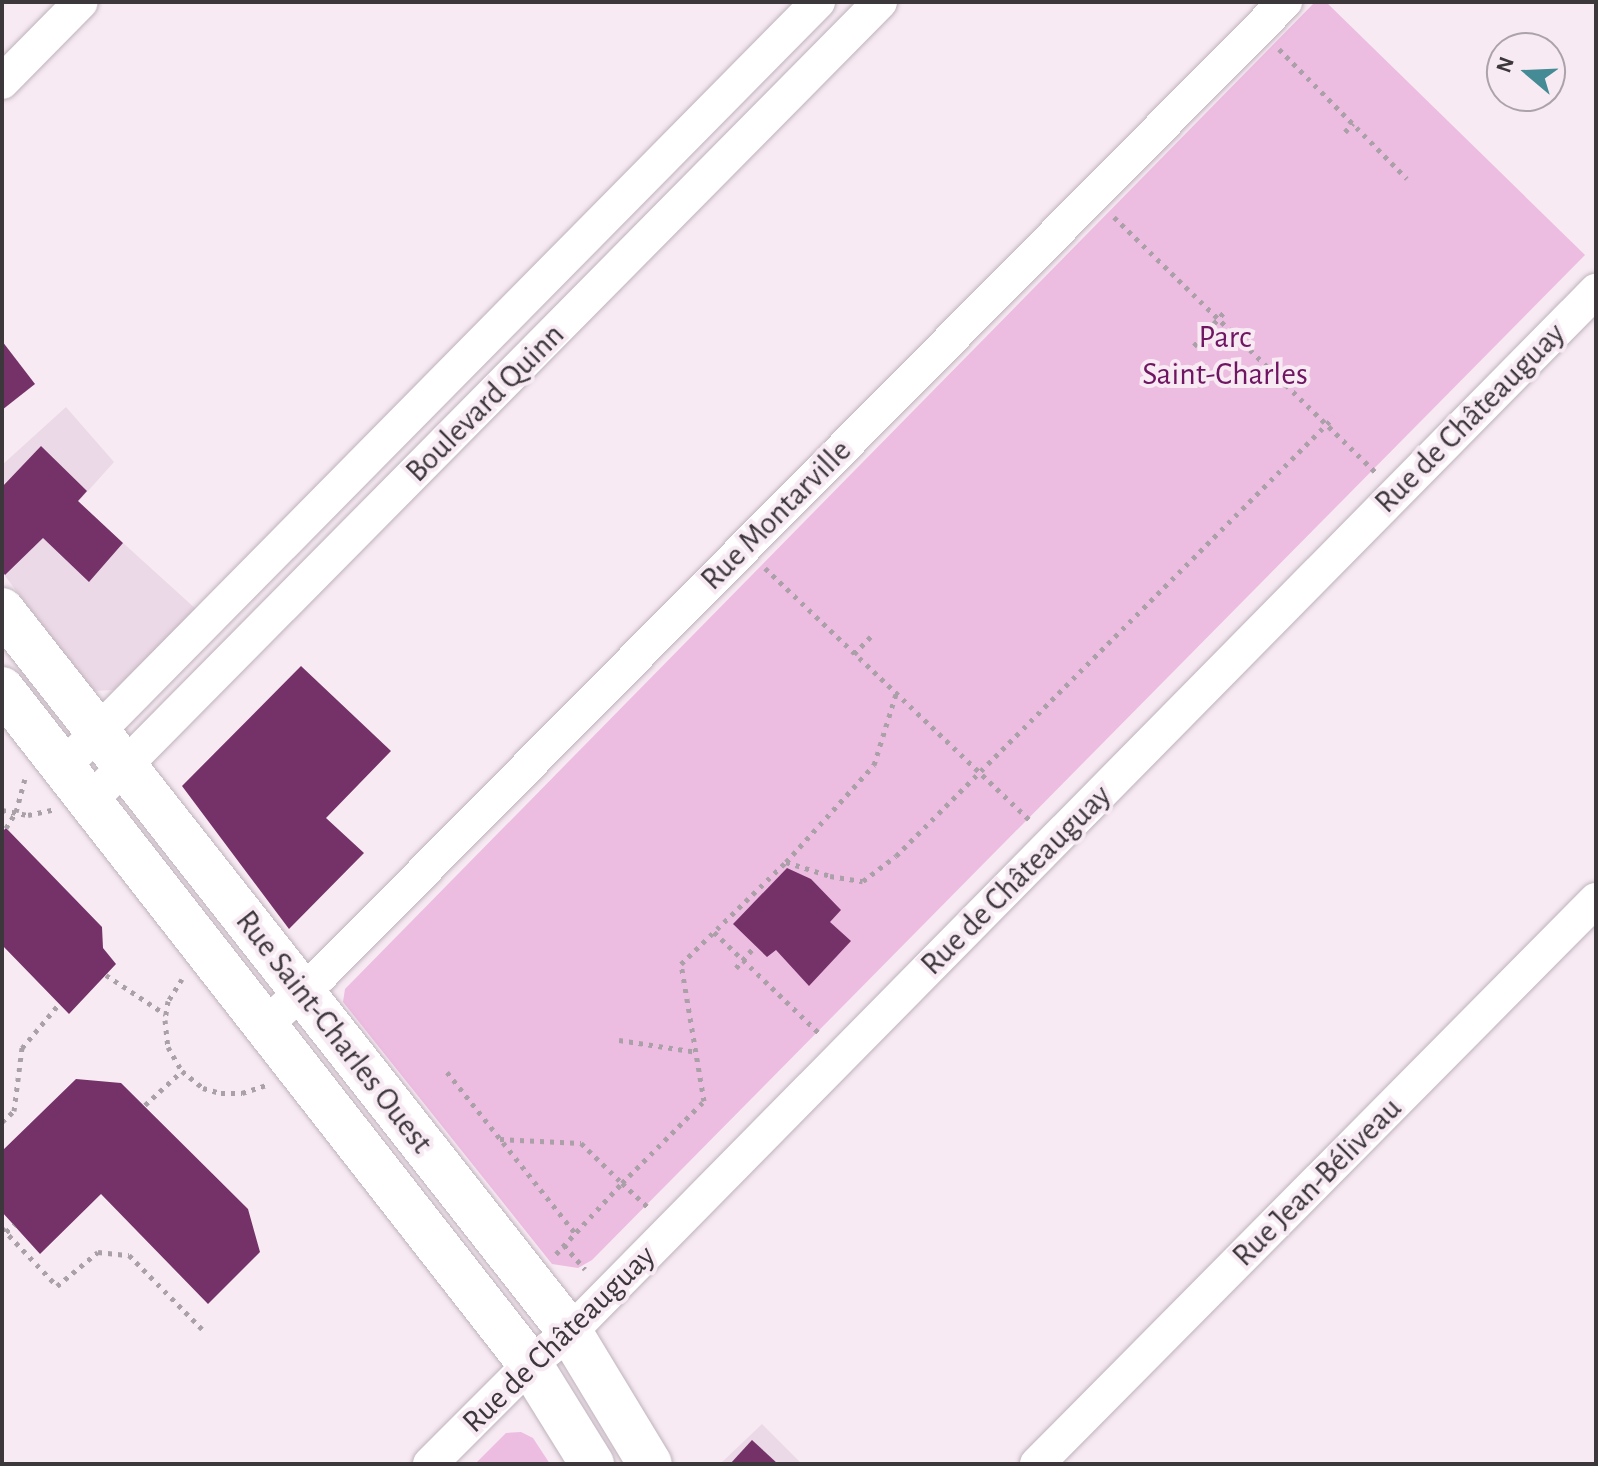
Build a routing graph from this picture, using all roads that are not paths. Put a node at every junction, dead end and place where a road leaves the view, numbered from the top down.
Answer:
1 (81, 2) edge
2 (880, 2) edge
3 (1285, 2) edge
4 (797, 9) edge
5 (828, 55) junction
6 (2, 82) edge
7 (1596, 291) edge
8 (2, 610) edge
9 (6, 704) edge
10 (97, 732) junction
11 (125, 768) junction
12 (62, 786) junction
13 (1596, 900) edge
14 (303, 993) junction
15 (265, 1025) junction
16 (570, 1332) junction
17 (530, 1364) junction
18 (430, 1464) edge
19 (592, 1464) edge
20 (650, 1464) edge
21 (1037, 1464) edge

1 - 6 street
2 - 5 street, Boulevard Quinn
3 - 14 street, Rue Montarville
4 - 5 street
4 - 10 street, Boulevard Quinn
5 - 11 street, Boulevard Quinn
7 - 16 street, Rue de Châteauguay
8 - 10 street, Rue Saint-Charles Ouest
9 - 12 street, Rue Saint-Charles Ouest
10 - 11 street, Rue Saint-Charles Ouest
10 - 12 street, Boulevard Quinn
11 - 12 street, Boulevard Quinn
11 - 14 street, Rue Saint-Charles Ouest
12 - 15 street, Rue Saint-Charles Ouest
13 - 21 street, Rue Jean-Béliveau
14 - 15 street, Rue Montarville
14 - 16 street, Rue Saint-Charles Ouest
15 - 17 street, Rue Saint-Charles Ouest
16 - 17 street, Rue de Châteauguay
16 - 20 street, Rue Saint-Charles Ouest
17 - 18 street, Rue de Châteauguay
17 - 19 street, Rue Saint-Charles Ouest

